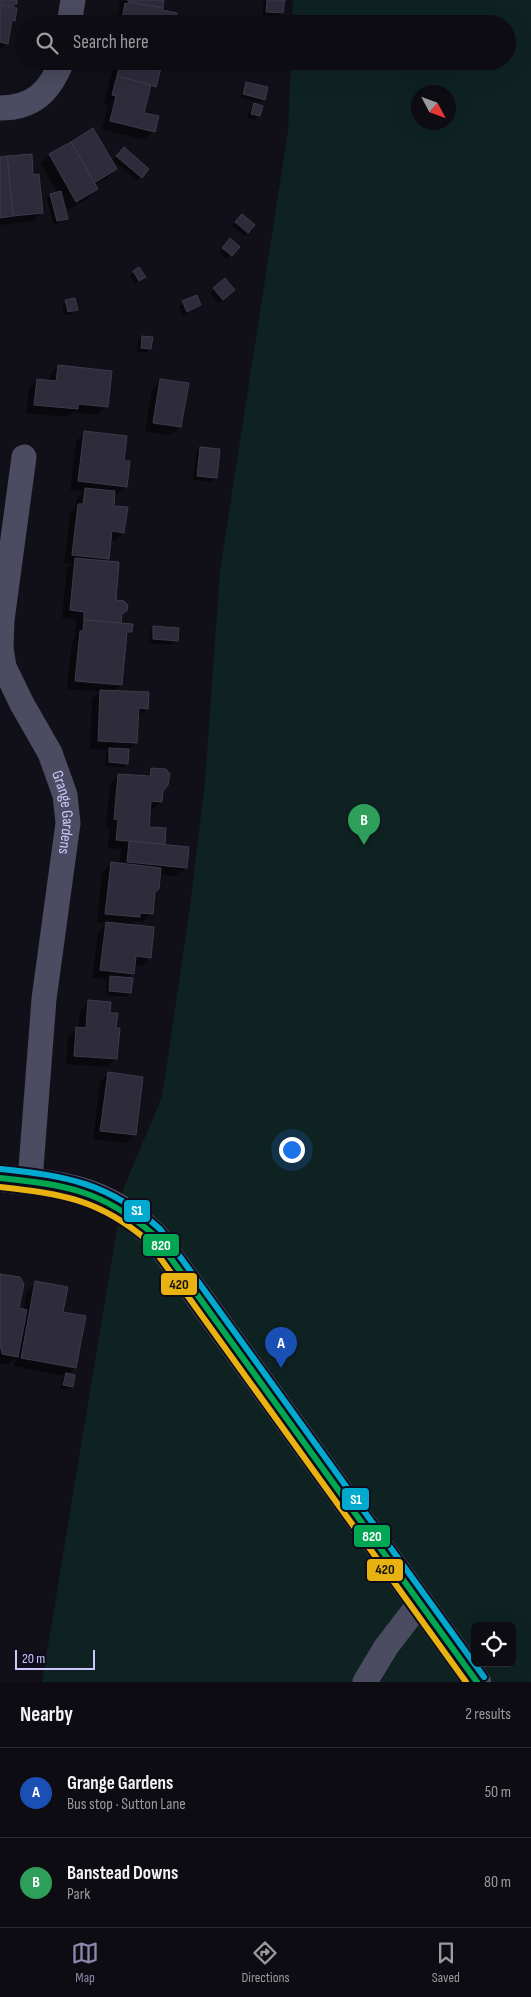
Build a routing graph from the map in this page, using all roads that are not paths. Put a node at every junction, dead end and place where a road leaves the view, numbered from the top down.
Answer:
1 (73, 0) edge
2 (70, 15) edge
3 (58, 70) edge
4 (0, 108) edge
5 (24, 457) dead end
6 (0, 1178) edge
7 (30, 1181) junction
8 (419, 1604) junction
9 (365, 1682) edge
10 (477, 1682) edge

1 - 2 street
3 - 4 street
5 - 7 street, Grange Gardens
6 - 7 main road
7 - 8 main road
8 - 9 street
8 - 10 main road

